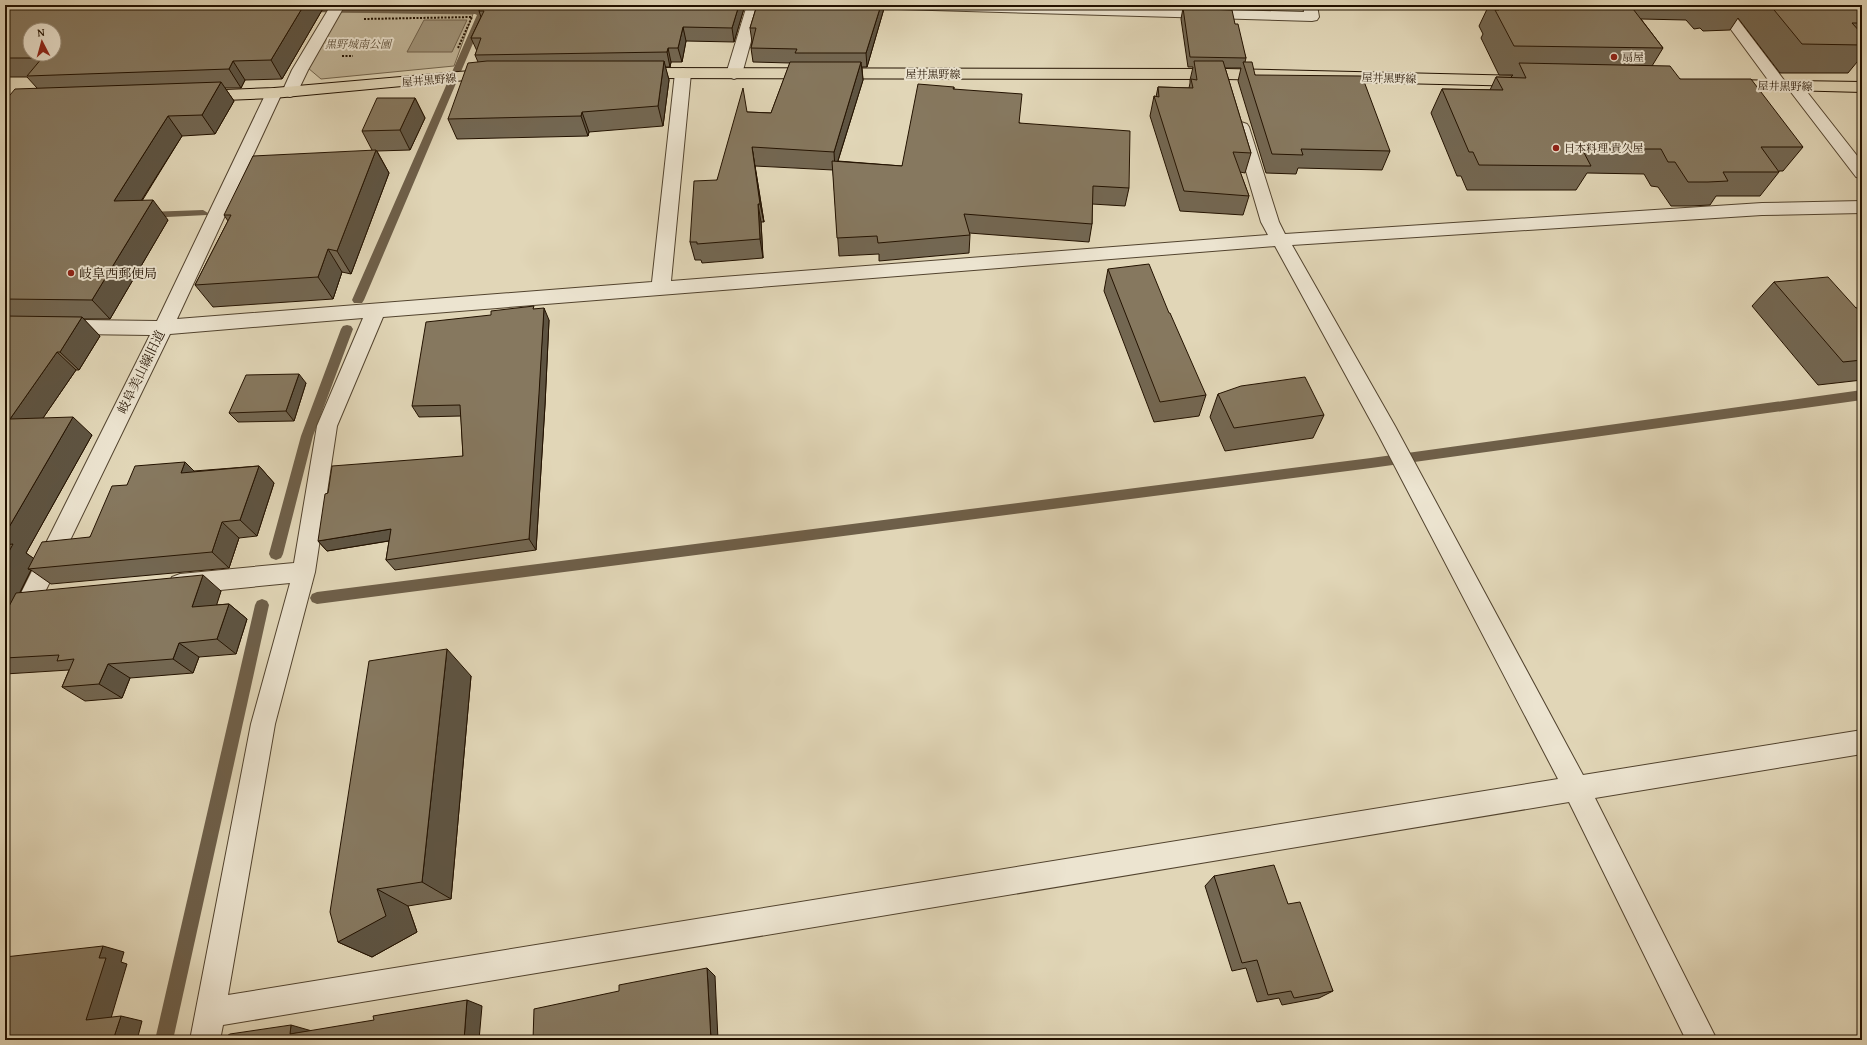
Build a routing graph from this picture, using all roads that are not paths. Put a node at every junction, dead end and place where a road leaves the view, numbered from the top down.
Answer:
1 (754, 5) edge
2 (898, 5) edge
3 (1310, 5) edge
4 (1720, 5) edge
5 (336, 8) edge
6 (620, 73) edge
7 (683, 73) junction
8 (510, 74) edge
9 (734, 74) junction
10 (1538, 82) edge
11 (1710, 84) edge
12 (1787, 86) junction
13 (1862, 87) edge
14 (282, 92) junction
15 (189, 96) edge
16 (1237, 111) edge
17 (1862, 173) edge
18 (1862, 207) edge
19 (1281, 240) junction
20 (661, 289) junction
21 (376, 310) junction
22 (5, 326) edge
23 (163, 328) junction
24 (304, 572) junction
25 (163, 586) edge
26 (53, 596) edge
27 (30, 598) junction
28 (5, 650) edge
29 (1862, 742) edge
30 (1577, 790) junction
31 (211, 1012) junction
32 (205, 1040) edge
33 (1702, 1040) edge

1 - 9 street
2 - 3 street
4 - 12 street
5 - 14 street, 岐阜美山線旧道
6 - 7 main road, 屋井黒野線
7 - 9 main road, 屋井黒野線
7 - 20 street
8 - 14 main road, 屋井黒野線
9 - 10 main road, 屋井黒野線
11 - 12 main road, 屋井黒野線
12 - 13 main road, 屋井黒野線
12 - 17 street
14 - 15 main road, 屋井黒野線
14 - 23 street, 岐阜美山線旧道
16 - 19 street
18 - 19 street
19 - 20 street
19 - 30 street
20 - 21 street
21 - 23 street
21 - 24 street
22 - 23 street
23 - 27 street, 岐阜美山線旧道
24 - 25 street
24 - 31 street
26 - 27 street
27 - 28 street, 岐阜美山線旧道
29 - 30 street
30 - 31 street
30 - 33 street
31 - 32 street

